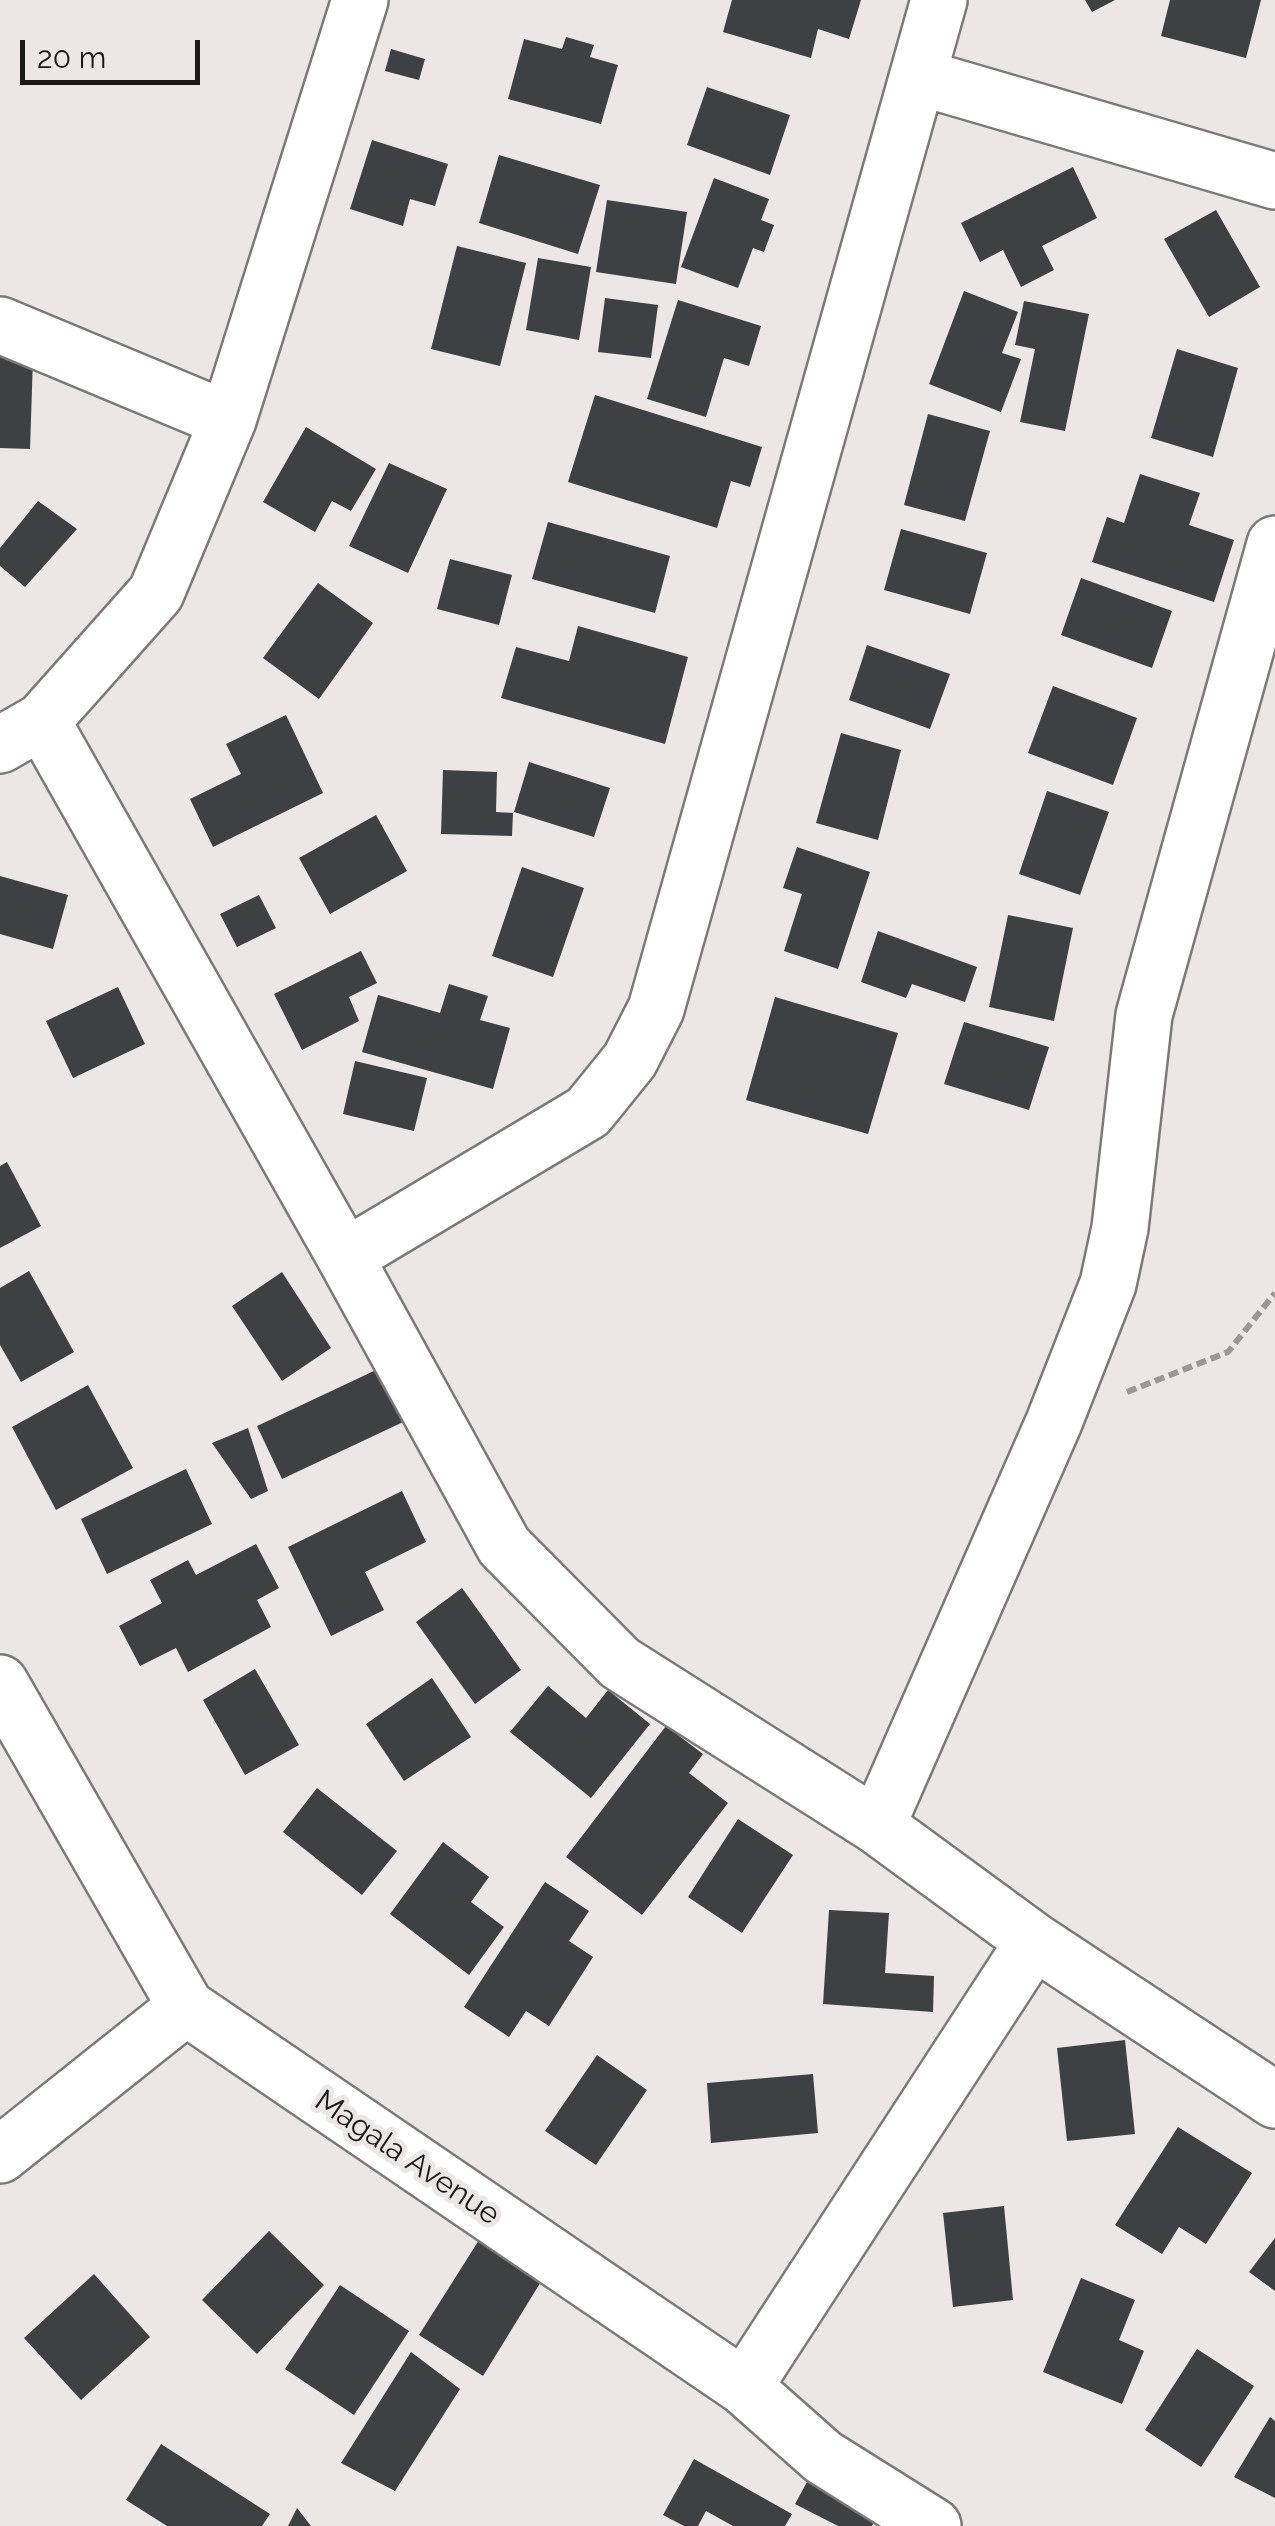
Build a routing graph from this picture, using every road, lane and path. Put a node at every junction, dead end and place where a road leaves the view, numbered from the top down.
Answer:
1 (360, 0) edge
2 (939, 0) edge
3 (919, 78) junction
4 (1275, 181) edge
5 (0, 325) edge
6 (228, 420) junction
7 (1275, 544) edge
8 (21, 733) edge
9 (345, 1257) junction
10 (1275, 1293) edge
11 (1054, 1422) junction
12 (0, 1683) edge
13 (877, 1826) junction
14 (1034, 1941) junction
15 (186, 2008) junction
16 (1275, 2099) edge
17 (0, 2155) edge
18 (744, 2388) junction
19 (932, 2526) edge

1 - 6 street
2 - 3 street
3 - 4 street
3 - 9 street
5 - 6 street
6 - 8 street
7 - 11 street
8 - 9 street
9 - 13 street
10 - 11 path
11 - 13 street
12 - 15 street, Magala Avenue
13 - 14 street
14 - 16 street
14 - 18 street
15 - 17 street
15 - 18 street, Magala Avenue
18 - 19 street, Magala Avenue

